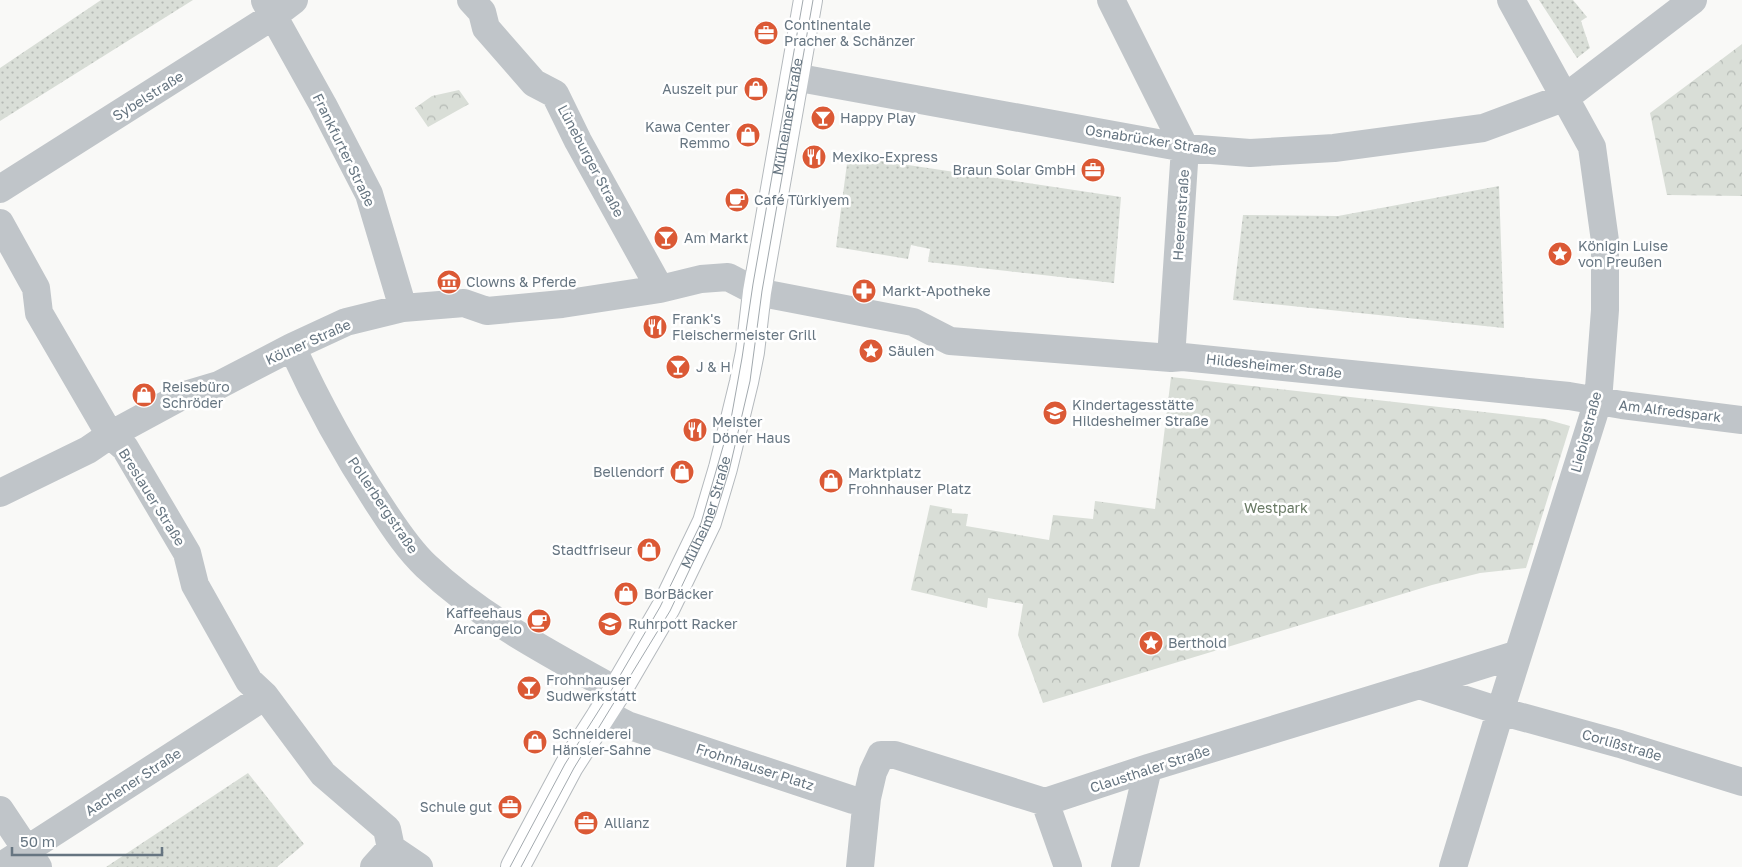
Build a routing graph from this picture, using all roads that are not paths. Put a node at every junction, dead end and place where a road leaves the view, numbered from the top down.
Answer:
1 (472, 0) edge
2 (808, 0) edge
3 (1112, 0) edge
4 (1511, 0) edge
5 (1693, 0) edge
6 (277, 5) edge
7 (794, 77) junction
8 (1566, 96) junction
9 (1185, 148) junction
10 (0, 189) edge
11 (0, 223) edge
12 (660, 289) junction
13 (757, 292) junction
14 (403, 308) junction
15 (292, 347) junction
16 (1171, 358) junction
17 (1598, 401) junction
18 (1742, 420) edge
19 (110, 435) junction
20 (0, 493) edge
21 (1518, 654) junction
22 (1419, 685) junction
23 (265, 696) junction
24 (610, 702) junction
25 (1500, 711) junction
26 (1148, 768) junction
27 (1742, 782) edge
28 (867, 798) junction
29 (1045, 802) junction
30 (0, 810) edge
31 (383, 858) edge
32 (32, 859) edge
33 (0, 867) edge
34 (420, 867) edge
35 (515, 867) edge
36 (860, 867) edge
37 (1068, 867) edge
38 (1125, 867) edge
39 (1453, 867) edge

1 - 12 street, Lüneburger Straße
2 - 7 main road, Mülheimer Straße
3 - 9 street
4 - 8 street, Liebigstraße
5 - 8 street, Osnabrücker Straße
6 - 10 street, Sybelstraße
6 - 14 street, Frankfurter Straße
7 - 9 street, Osnabrücker Straße
7 - 13 main road, Mülheimer Straße
8 - 9 street, Osnabrücker Straße
8 - 17 street, Liebigstraße
9 - 16 street, Heerenstraße
11 - 19 street, Breslauer Straße
12 - 13 street, Kölner Straße
12 - 14 street, Kölner Straße
13 - 16 street, Hildesheimer Straße
13 - 24 main road, Mülheimer Straße
14 - 15 street, Kölner Straße
15 - 19 street, Kölner Straße
15 - 24 street, Pollerbergstraße
16 - 17 street, Hildesheimer Straße
17 - 18 street, Am Alfredspark
17 - 21 street, Liebigstraße
19 - 20 street, Kölner Straße
19 - 23 street, Breslauer Straße
21 - 22 street, Clausthaler Straße
21 - 25 street, Liebigstraße
22 - 25 street
22 - 26 street, Clausthaler Straße
23 - 31 street, Breslauer Straße
23 - 32 street, Aachener Straße
24 - 28 street, Frohnhauser Platz
24 - 35 main road, Mülheimer Straße
25 - 27 street, Corlißstraße
25 - 39 street, Liebigstraße
26 - 29 street, Clausthaler Straße
26 - 38 street
28 - 29 street
28 - 36 street
29 - 37 street
30 - 32 street
31 - 34 street, Breslauer Straße
32 - 33 street, Aachener Straße

